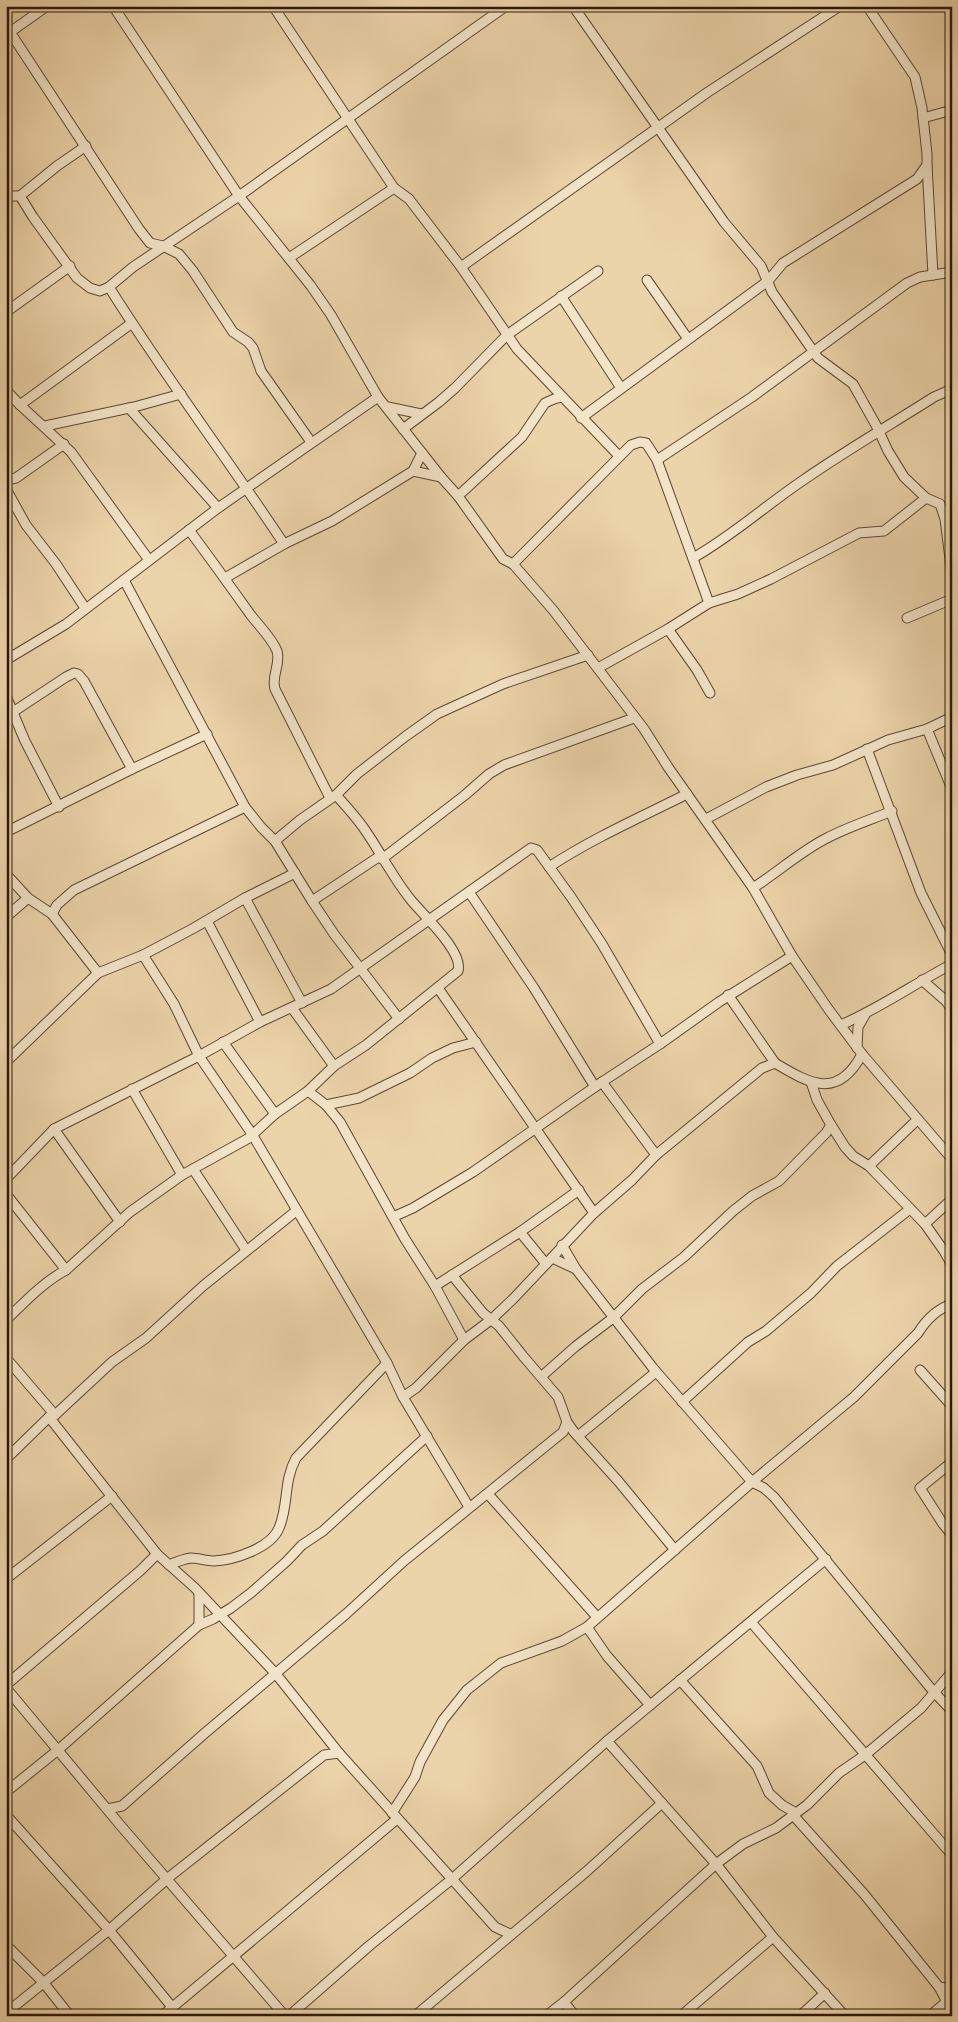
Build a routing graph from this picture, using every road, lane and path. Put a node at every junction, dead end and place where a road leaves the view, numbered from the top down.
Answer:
1 (47, 6) edge
2 (113, 6) edge
3 (273, 6) edge
4 (506, 6) edge
5 (573, 6) edge
6 (840, 6) edge
7 (867, 6) edge
8 (8, 32) edge
9 (952, 110) edge
10 (347, 118) junction
11 (924, 118) junction
12 (658, 129) junction
13 (86, 146) junction
14 (926, 165) junction
15 (394, 188) junction
16 (20, 196) junction
17 (240, 196) junction
18 (6, 199) edge
19 (163, 246) junction
20 (289, 258) junction
21 (70, 266) junction
22 (461, 267) junction
23 (598, 271) dead end
24 (952, 272) edge
25 (933, 275) junction
26 (647, 280) dead end
27 (768, 281) junction
28 (109, 287) junction
29 (561, 296) junction
30 (6, 312) edge
31 (132, 324) junction
32 (507, 335) junction
33 (688, 339) junction
34 (814, 353) junction
35 (621, 388) junction
36 (952, 389) edge
37 (6, 390) edge
38 (181, 394) junction
39 (378, 397) junction
40 (562, 397) junction
41 (20, 405) junction
42 (129, 408) junction
43 (388, 408) junction
44 (420, 414) junction
45 (581, 418) junction
46 (45, 426) junction
47 (403, 428) junction
48 (878, 433) junction
49 (311, 442) junction
50 (64, 444) junction
51 (422, 453) junction
52 (619, 456) junction
53 (657, 460) junction
54 (413, 472) junction
55 (441, 477) junction
56 (6, 480) edge
57 (247, 488) junction
58 (6, 489) edge
59 (458, 496) junction
60 (926, 498) junction
61 (218, 508) junction
62 (189, 530) junction
63 (284, 544) junction
64 (693, 558) junction
65 (149, 560) junction
66 (513, 564) junction
67 (952, 575) edge
68 (225, 578) junction
69 (124, 580) junction
70 (952, 599) edge
71 (709, 603) junction
72 (85, 608) junction
73 (907, 618) dead end
74 (668, 629) junction
75 (588, 655) junction
76 (6, 660) edge
77 (598, 668) junction
78 (710, 693) dead end
79 (6, 696) edge
80 (12, 712) junction
81 (952, 717) edge
82 (634, 718) junction
83 (927, 728) junction
84 (207, 734) junction
85 (867, 749) junction
86 (132, 769) junction
87 (952, 789) edge
88 (687, 794) junction
89 (333, 796) junction
90 (59, 807) junction
91 (245, 807) junction
92 (892, 811) junction
93 (706, 819) junction
94 (6, 832) edge
95 (276, 840) junction
96 (381, 858) junction
97 (549, 867) junction
98 (295, 873) junction
99 (6, 874) edge
100 (753, 888) junction
101 (469, 892) junction
102 (28, 898) junction
103 (246, 898) junction
104 (312, 901) junction
105 (52, 914) junction
106 (6, 917) edge
107 (429, 920) junction
108 (207, 921) junction
109 (143, 955) junction
110 (952, 955) edge
111 (792, 956) junction
112 (952, 964) edge
113 (360, 969) junction
114 (98, 973) junction
115 (922, 980) junction
116 (438, 988) junction
117 (728, 996) junction
118 (302, 1003) junction
119 (292, 1008) junction
120 (952, 1010) edge
121 (865, 1014) junction
122 (398, 1019) junction
123 (260, 1022) junction
124 (841, 1026) junction
125 (223, 1042) junction
126 (476, 1042) junction
127 (660, 1044) junction
128 (765, 1049) junction
129 (859, 1051) junction
130 (199, 1056) junction
131 (6, 1062) edge
132 (775, 1063) junction
133 (334, 1066) junction
134 (762, 1068) junction
135 (811, 1082) junction
136 (599, 1084) junction
137 (826, 1085) junction
138 (132, 1089) junction
139 (308, 1090) junction
140 (817, 1100) junction
141 (326, 1104) junction
142 (275, 1114) junction
143 (917, 1120) junction
144 (831, 1125) junction
145 (54, 1129) junction
146 (534, 1129) junction
147 (252, 1134) junction
148 (656, 1155) junction
149 (952, 1159) edge
150 (869, 1166) junction
151 (193, 1169) junction
152 (182, 1175) junction
153 (6, 1179) edge
154 (579, 1190) junction
155 (6, 1194) edge
156 (952, 1199) edge
157 (910, 1209) junction
158 (296, 1211) junction
159 (594, 1213) junction
160 (393, 1217) junction
161 (120, 1222) junction
162 (925, 1224) junction
163 (520, 1232) junction
164 (562, 1245) junction
165 (246, 1250) junction
166 (549, 1261) junction
167 (952, 1265) edge
168 (576, 1269) junction
169 (66, 1270) junction
170 (452, 1275) junction
171 (435, 1286) junction
172 (952, 1304) edge
173 (613, 1318) junction
174 (492, 1319) junction
175 (6, 1320) edge
176 (464, 1340) junction
177 (6, 1358) edge
178 (387, 1363) junction
179 (920, 1370) dead end
180 (656, 1372) junction
181 (542, 1376) junction
182 (404, 1397) junction
183 (682, 1402) junction
184 (952, 1406) edge
185 (52, 1416) junction
186 (567, 1422) junction
187 (563, 1432) junction
188 (576, 1434) junction
189 (427, 1436) junction
190 (6, 1459) edge
191 (952, 1462) edge
192 (752, 1482) junction
193 (488, 1494) junction
194 (112, 1496) junction
195 (469, 1506) junction
196 (952, 1535) edge
197 (675, 1550) junction
198 (157, 1554) junction
199 (826, 1559) junction
200 (169, 1564) junction
201 (6, 1579) edge
202 (199, 1593) junction
203 (219, 1615) junction
204 (597, 1617) junction
205 (751, 1622) junction
206 (199, 1625) junction
207 (586, 1627) junction
208 (952, 1672) edge
209 (276, 1674) junction
210 (680, 1680) junction
211 (6, 1687) edge
212 (934, 1692) junction
213 (650, 1706) junction
214 (952, 1711) edge
215 (329, 1740) junction
216 (608, 1741) junction
217 (58, 1750) junction
218 (339, 1753) junction
219 (324, 1755) junction
220 (865, 1756) junction
221 (6, 1792) edge
222 (662, 1803) junction
223 (122, 1806) junction
224 (107, 1809) junction
225 (794, 1814) junction
226 (6, 1815) edge
227 (395, 1816) junction
228 (121, 1826) junction
229 (952, 1855) edge
230 (716, 1864) junction
231 (168, 1878) junction
232 (452, 1880) junction
233 (495, 1927) junction
234 (109, 1930) junction
235 (510, 1934) junction
236 (773, 1937) junction
237 (6, 1946) edge
238 (496, 1947) junction
239 (234, 1956) junction
240 (43, 1982) junction
241 (939, 1987) junction
242 (952, 1989) edge
243 (825, 1993) junction
244 (949, 1999) edge
245 (564, 2002) junction
246 (172, 2007) junction
247 (6, 2013) edge
248 (70, 2016) edge
249 (162, 2016) edge
250 (287, 2016) edge
251 (415, 2016) edge
252 (546, 2016) edge
253 (575, 2016) edge
254 (681, 2016) edge
255 (800, 2016) edge
256 (845, 2016) edge
257 (930, 2016) edge

1 - 8 street
2 - 17 street
3 - 10 street
4 - 10 street
5 - 12 street
6 - 12 street
7 - 11 street
8 - 13 street
9 - 11 street
10 - 15 street
10 - 17 street
11 - 14 street
12 - 22 street
12 - 27 street
13 - 16 street
13 - 19 street
14 - 25 street
14 - 27 street
15 - 20 street
15 - 22 street
16 - 18 street
16 - 21 street
17 - 19 street
17 - 20 street
19 - 28 street
19 - 49 street
20 - 39 street
21 - 28 street
21 - 30 street
22 - 32 street
23 - 29 street
24 - 25 street
25 - 34 street
26 - 33 street
27 - 33 street
27 - 34 street
28 - 31 street
29 - 32 street
29 - 35 street
31 - 38 street
31 - 41 street
32 - 40 street
32 - 44 street
33 - 35 street
34 - 48 street
34 - 53 street
35 - 45 street
36 - 48 street
37 - 41 street
38 - 42 street
38 - 57 street
39 - 43 street
39 - 49 street
40 - 45 street
40 - 59 street
41 - 46 street
42 - 46 street
42 - 61 street
43 - 44 street
43 - 47 street
44 - 47 street
45 - 52 street
46 - 50 street
47 - 51 street
48 - 60 street
48 - 64 street
49 - 57 street
50 - 56 street
50 - 65 street
51 - 54 street
51 - 55 street
52 - 53 street
52 - 66 street
53 - 64 street
54 - 55 street
54 - 63 street
55 - 59 street
57 - 61 street
57 - 63 street
58 - 72 street
59 - 66 street
60 - 67 street
60 - 71 street
61 - 62 street
62 - 65 street
62 - 68 street
63 - 68 street
64 - 71 street
65 - 69 street
66 - 75 street
68 - 89 street
69 - 72 street
69 - 84 street
70 - 73 street
71 - 74 street
72 - 76 street
74 - 77 street
74 - 78 street
75 - 77 street
75 - 89 street
77 - 82 street
79 - 80 street
80 - 86 street
80 - 90 street
81 - 83 street
82 - 88 street
82 - 96 street
83 - 85 street
83 - 87 street
84 - 86 street
84 - 91 street
85 - 92 street
85 - 93 street
86 - 90 street
88 - 93 street
88 - 97 street
89 - 95 street
89 - 96 street
90 - 94 street
91 - 95 street
91 - 105 street
92 - 100 street
92 - 110 street
93 - 100 street
95 - 98 street
96 - 104 street
96 - 107 street
97 - 101 street
97 - 127 street
98 - 103 street
98 - 104 street
99 - 102 street
100 - 111 street
101 - 107 street
101 - 136 street
102 - 105 street
102 - 106 street
103 - 108 street
103 - 118 street
104 - 113 street
105 - 114 street
107 - 113 street
107 - 116 street
108 - 109 street
108 - 123 street
109 - 114 street
109 - 130 street
111 - 117 street
111 - 124 street
112 - 115 street
113 - 118 street
113 - 122 street
114 - 131 street
115 - 120 street
115 - 121 street
116 - 122 street
116 - 126 street
117 - 127 street
117 - 128 street
118 - 119 street
119 - 123 street
119 - 133 street
121 - 124 street
121 - 129 street
122 - 133 street
123 - 125 street
124 - 129 street
125 - 130 street
125 - 142 street
126 - 141 street
126 - 146 street
127 - 136 street
128 - 132 street
128 - 134 street
129 - 137 street
129 - 143 street
130 - 138 street
130 - 147 street
132 - 134 street
132 - 135 street
133 - 139 street
134 - 148 street
135 - 137 street
135 - 140 street
136 - 146 street
136 - 148 street
137 - 140 street
138 - 145 street
138 - 152 street
139 - 141 street
139 - 142 street
140 - 144 street
141 - 160 street
142 - 147 street
143 - 149 street
143 - 150 street
144 - 150 street
144 - 173 street
145 - 153 street
145 - 161 street
146 - 154 street
146 - 160 street
147 - 151 street
147 - 158 street
148 - 159 street
150 - 157 street
151 - 152 street
151 - 165 street
152 - 161 street
154 - 159 street
154 - 163 street
155 - 169 street
156 - 162 street
157 - 162 street
157 - 183 street
158 - 165 street
158 - 178 street
159 - 164 street
160 - 171 street
161 - 169 street
162 - 167 street
163 - 166 street
163 - 170 street
164 - 166 street
164 - 168 street
165 - 185 street
166 - 168 street
166 - 174 street
168 - 173 street
169 - 175 street
170 - 171 street
170 - 174 street
171 - 176 street
172 - 192 street
173 - 180 street
173 - 181 street
174 - 176 street
174 - 181 street
176 - 182 street
177 - 185 street
178 - 182 street
178 - 200 street
179 - 184 street
180 - 183 street
180 - 188 street
181 - 186 street
182 - 189 street
183 - 192 street
185 - 190 street
185 - 194 street
186 - 187 street
186 - 188 street
187 - 188 street
187 - 193 street
188 - 197 street
189 - 195 street
189 - 203 street
191 - 196 street
192 - 197 street
192 - 199 street
193 - 195 street
193 - 204 street
194 - 198 street
194 - 201 street
195 - 209 street
197 - 204 street
198 - 200 street
198 - 211 street
199 - 205 street
199 - 212 street
200 - 202 street
202 - 203 street
202 - 206 street
203 - 206 street
203 - 209 street
204 - 207 street
205 - 210 street
205 - 220 street
206 - 217 street
207 - 213 street
207 - 227 street
208 - 212 street
209 - 215 street
209 - 223 street
210 - 213 street
210 - 225 street
211 - 217 street
212 - 214 street
212 - 220 street
213 - 216 street
215 - 218 street
215 - 219 street
216 - 222 street
216 - 232 street
217 - 221 street
217 - 224 street
218 - 219 street
218 - 227 street
219 - 231 street
220 - 225 street
220 - 229 street
222 - 230 street
222 - 235 street
223 - 224 street
223 - 228 street
224 - 228 street
225 - 230 street
225 - 241 street
226 - 234 street
227 - 232 street
227 - 239 street
228 - 231 street
230 - 236 street
230 - 245 street
231 - 234 street
231 - 239 street
232 - 233 street
232 - 250 street
233 - 235 street
233 - 238 street
234 - 240 street
234 - 246 street
235 - 238 street
236 - 243 street
236 - 254 street
237 - 240 street
238 - 251 street
239 - 246 street
239 - 250 street
240 - 247 street
240 - 248 street
241 - 242 street
241 - 244 street
243 - 255 street
243 - 256 street
244 - 257 street
245 - 252 street
245 - 253 street
246 - 249 street

